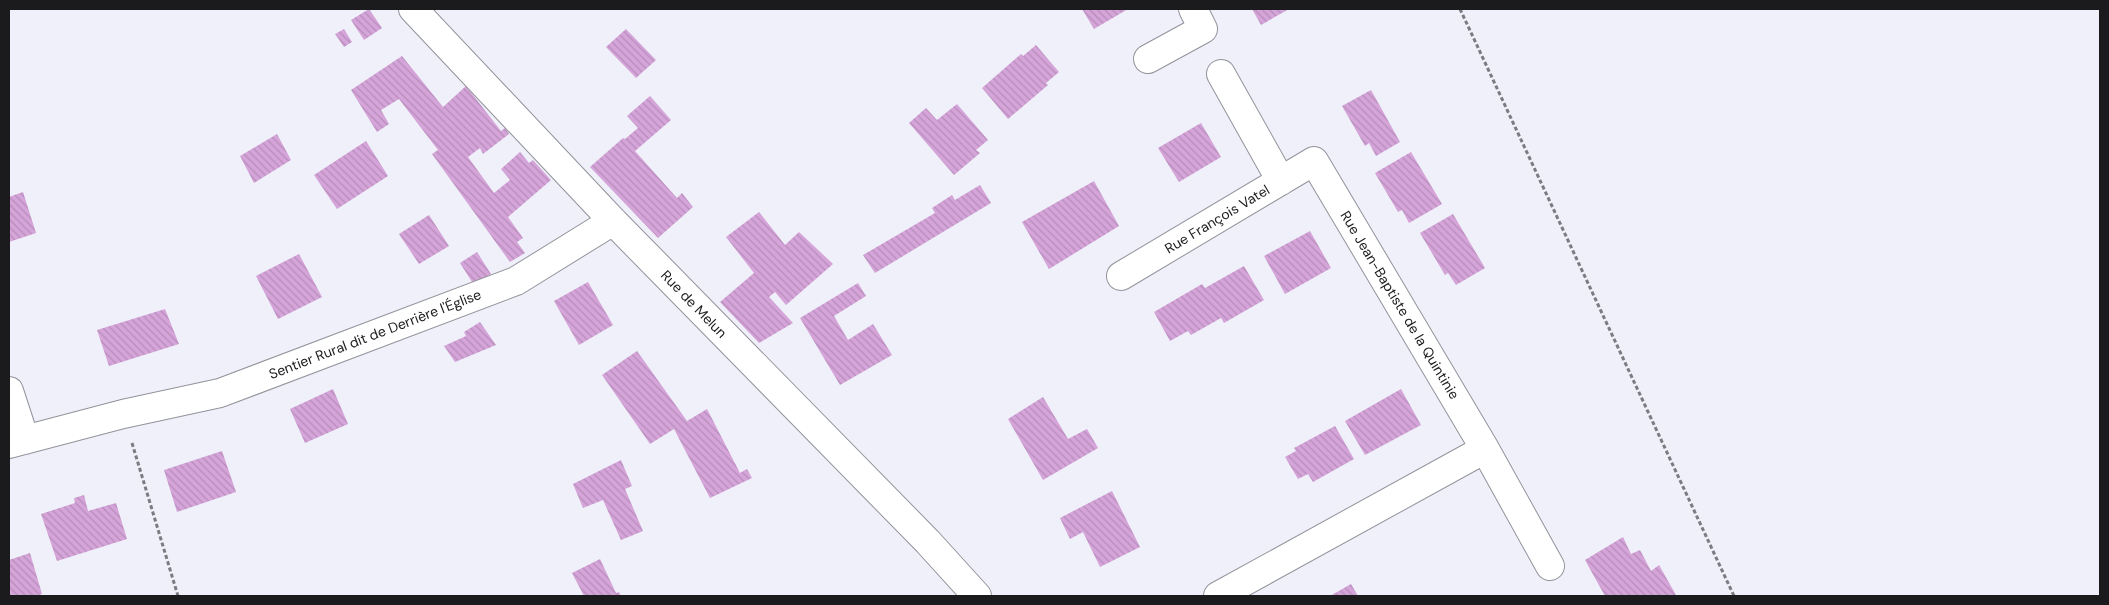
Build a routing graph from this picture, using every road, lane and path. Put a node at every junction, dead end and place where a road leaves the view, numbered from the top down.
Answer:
1 (413, 9) edge
2 (1193, 9) edge
3 (1460, 9) edge
4 (1148, 59) dead end
5 (1221, 74) dead end
6 (1314, 162) joint
7 (1281, 181) junction
8 (613, 220) junction
9 (1121, 276) dead end
10 (9, 391) edge
11 (123, 414) junction
12 (17, 442) edge
13 (1485, 449) junction
14 (1550, 566) dead end
15 (178, 596) edge
16 (977, 596) edge
17 (1218, 596) edge
18 (1734, 596) edge

1 - 8 street, Rue de Melun
2 - 4 street
3 - 18 path
5 - 7 street
6 - 7 street, Rue François Vatel
6 - 13 street, Rue Jean-Baptiste de la Quintinie
7 - 9 street, Rue François Vatel
8 - 11 street, Sentier Rural dit de Derrière l'Église
8 - 16 street, Rue de Melun
10 - 12 street
11 - 12 street, Sentier Rural dit de Derrière l'Église
11 - 15 path
13 - 14 street, Rue Jean-Baptiste de la Quintinie
13 - 17 street

